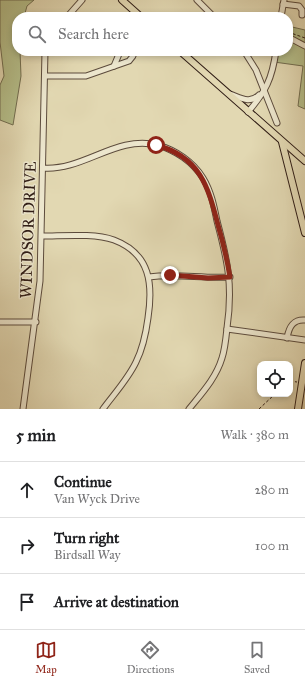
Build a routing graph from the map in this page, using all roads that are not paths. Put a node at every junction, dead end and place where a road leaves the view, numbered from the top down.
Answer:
1 (82, 0) edge
2 (122, 0) edge
3 (197, 0) edge
4 (283, 2) edge
5 (71, 12) edge
6 (135, 12) edge
7 (209, 12) edge
8 (282, 12) edge
9 (302, 15) dead end
10 (293, 40) edge
11 (305, 46) edge
12 (45, 56) edge
13 (118, 56) edge
14 (132, 56) edge
15 (186, 56) edge
16 (247, 56) edge
17 (275, 56) edge
18 (114, 66) junction
19 (45, 76) junction
20 (265, 91) junction
21 (226, 92) junction
22 (248, 112) junction
23 (277, 123) dead end
24 (282, 142) junction
25 (305, 160) edge
26 (43, 168) junction
27 (305, 233) edge
28 (42, 236) junction
29 (149, 277) junction
30 (230, 277) junction
31 (305, 320) edge
32 (0, 322) edge
33 (36, 322) junction
34 (227, 328) junction
35 (287, 338) junction
36 (305, 340) edge
37 (305, 363) edge
38 (23, 409) edge
39 (103, 409) edge
40 (189, 409) edge
41 (298, 409) edge

1 - 5 street
2 - 6 main road
3 - 7 street
4 - 8 street
4 - 9 street
10 - 11 street
12 - 19 street, WINDSOR DRIVE
13 - 18 street
14 - 18 street
15 - 21 main road
16 - 20 street
17 - 20 street
18 - 19 street
19 - 26 street, WINDSOR DRIVE
20 - 21 street
20 - 22 street
20 - 23 street
21 - 22 main road
22 - 24 main road
24 - 25 main road
24 - 27 main road
26 - 28 street, WINDSOR DRIVE
26 - 30 street
28 - 29 street
28 - 33 street, WINDSOR DRIVE
29 - 30 street
29 - 39 street
30 - 34 street
31 - 35 street
32 - 33 street
33 - 38 street, WINDSOR DRIVE
34 - 35 street
34 - 40 street
35 - 36 street
37 - 41 main road

